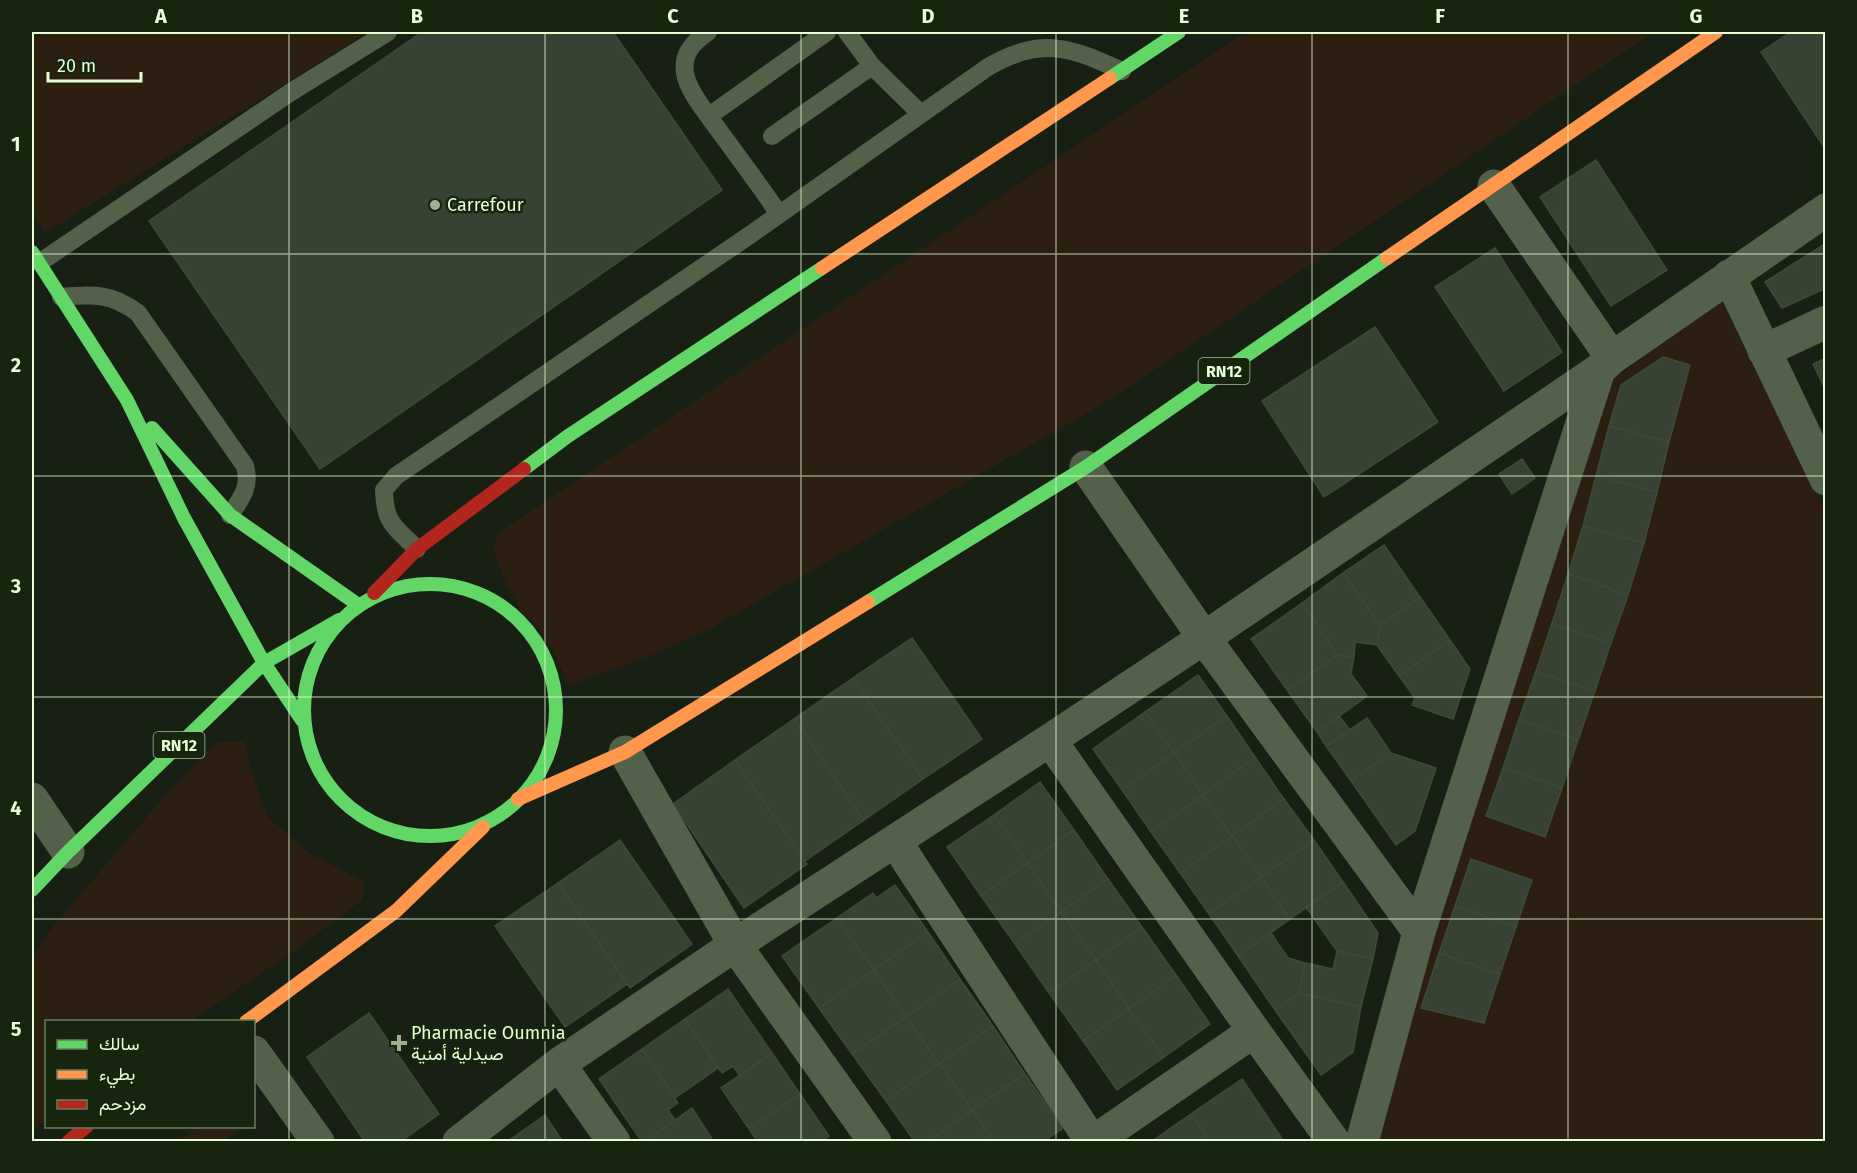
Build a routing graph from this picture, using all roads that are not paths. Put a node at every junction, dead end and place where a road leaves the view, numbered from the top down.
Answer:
1 (388, 32) edge
2 (708, 32) edge
3 (827, 32) edge
4 (847, 32) edge
5 (1047, 32) edge
6 (1179, 32) edge
7 (1716, 32) edge
8 (1059, 48) junction
9 (872, 66) junction
10 (1122, 71) junction
11 (921, 114) junction
12 (709, 116) junction
13 (772, 136) dead end
14 (1494, 186) junction
15 (1826, 210) edge
16 (779, 214) junction
17 (35, 257) edge
18 (1729, 276) junction
19 (61, 297) junction
20 (1826, 322) edge
21 (1764, 351) junction
22 (1605, 364) junction
23 (127, 400) junction
24 (1086, 467) junction
25 (1826, 479) edge
26 (230, 515) junction
27 (417, 549) junction
28 (374, 593) junction
29 (357, 604) junction
30 (340, 619) junction
31 (1204, 638) junction
32 (264, 663) junction
33 (302, 720) junction
34 (1050, 740) junction
35 (625, 752) junction
36 (32, 799) edge
37 (518, 799) junction
38 (489, 820) junction
39 (895, 842) junction
40 (68, 852) junction
41 (32, 890) edge
42 (1419, 932) junction
43 (735, 945) junction
44 (249, 1020) edge
45 (1254, 1031) junction
46 (255, 1053) edge
47 (559, 1064) junction
48 (85, 1128) edge
49 (68, 1142) edge
50 (318, 1142) edge
51 (459, 1142) edge
52 (614, 1142) edge
53 (875, 1142) edge
54 (1093, 1142) edge
55 (1334, 1142) edge
56 (1362, 1142) edge

1 - 17 lane
2 - 12 lane
3 - 12 lane
4 - 9 lane
5 - 8 lane
6 - 10 main road
7 - 14 main road, RN12
8 - 10 lane
8 - 11 lane
9 - 11 lane
9 - 13 lane
10 - 27 main road
11 - 16 lane
12 - 16 lane
14 - 22 street
14 - 24 main road, RN12
15 - 18 street
16 - 27 lane
17 - 19 main road
18 - 21 street
18 - 22 street
19 - 23 main road
19 - 26 lane
20 - 21 street
21 - 25 street
22 - 31 street
22 - 42 street
23 - 26 main road
23 - 32 main road
24 - 31 street
24 - 35 main road, RN12
26 - 29 main road
27 - 28 main road
28 - 29 main road
28 - 37 main road
29 - 30 main road
30 - 32 main road, RN12
30 - 33 main road
31 - 34 street
31 - 42 street
32 - 33 main road
32 - 40 main road, RN12
33 - 38 main road
34 - 39 street
34 - 45 street
35 - 37 main road, RN12
35 - 43 street
36 - 40 street
37 - 38 main road
38 - 44 main road
39 - 43 street
39 - 54 street
40 - 41 main road, RN12
42 - 56 street
43 - 47 street
43 - 53 street
45 - 54 street
45 - 55 street
46 - 50 street
47 - 51 street
47 - 52 street
48 - 49 main road

